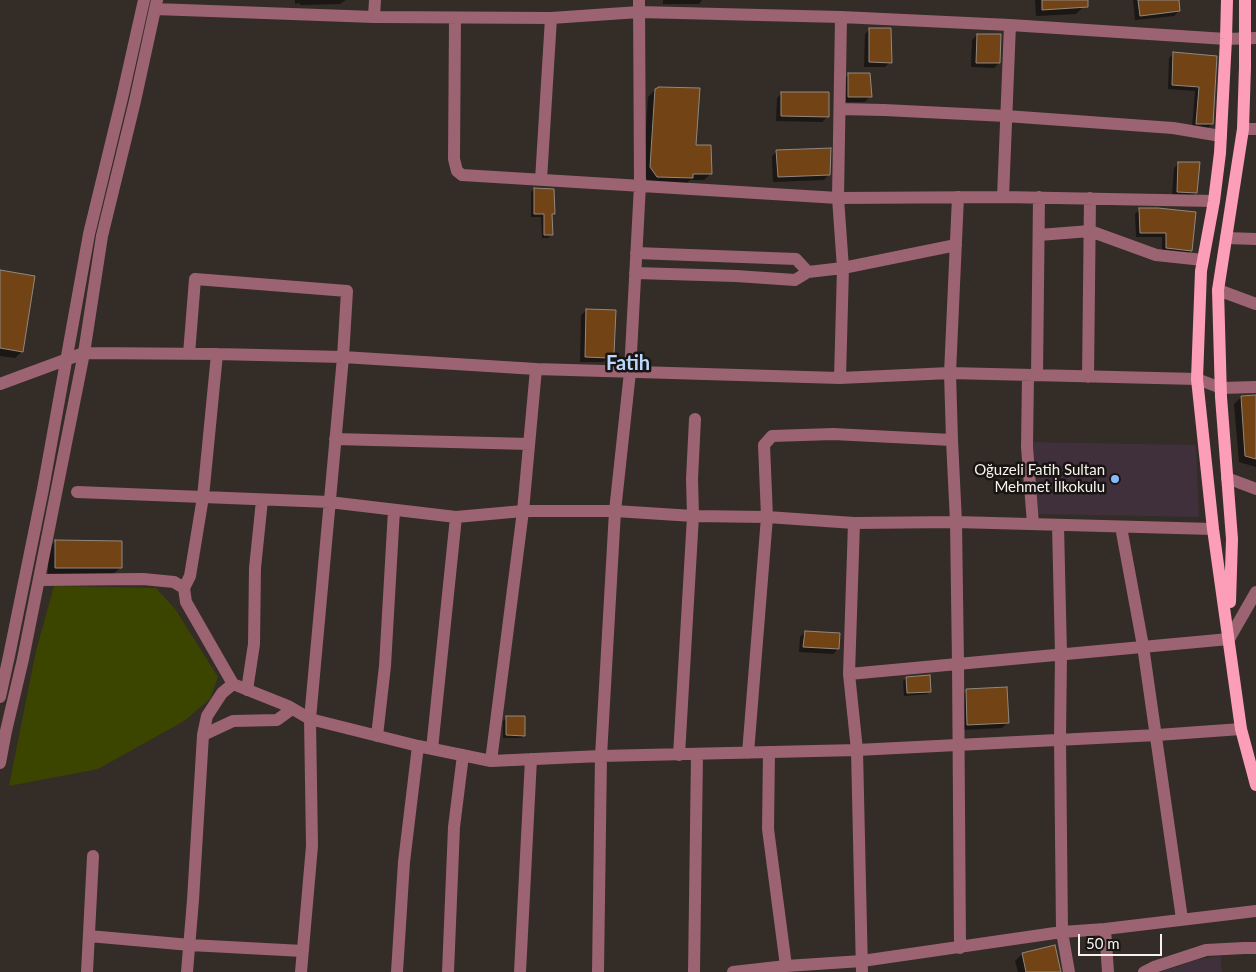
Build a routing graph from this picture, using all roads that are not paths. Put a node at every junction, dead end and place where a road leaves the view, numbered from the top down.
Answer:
1 (144, 0) edge
2 (375, 0) edge
3 (1227, 0) edge
4 (1245, 0) edge
5 (156, 4) edge
6 (639, 6) edge
7 (374, 17) junction
8 (455, 18) junction
9 (551, 18) junction
10 (841, 18) junction
11 (1010, 25) junction
12 (1251, 38) edge
13 (1226, 39) junction
14 (840, 109) junction
15 (1006, 116) junction
16 (1243, 129) junction
17 (1256, 129) edge
18 (1221, 136) junction
19 (541, 180) junction
20 (640, 185) junction
21 (958, 197) junction
22 (1003, 197) junction
23 (1039, 197) junction
24 (838, 198) junction
25 (1090, 198) junction
26 (1214, 200) junction
27 (1090, 231) junction
28 (1038, 235) junction
29 (1226, 238) junction
30 (1256, 239) edge
31 (956, 246) junction
32 (636, 253) junction
33 (1203, 260) junction
34 (843, 268) junction
35 (808, 272) junction
36 (635, 273) junction
37 (1218, 290) junction
38 (1256, 304) edge
39 (84, 353) junction
40 (189, 354) junction
41 (216, 354) junction
42 (343, 357) junction
43 (67, 360) junction
44 (536, 369) junction
45 (630, 372) junction
46 (950, 373) junction
47 (1032, 375) junction
48 (1088, 377) junction
49 (840, 378) junction
50 (1197, 379) junction
51 (0, 384) edge
52 (1256, 387) edge
53 (1221, 388) junction
54 (695, 419) dead end
55 (335, 439) junction
56 (952, 440) junction
57 (529, 444) junction
58 (1227, 478) junction
59 (1256, 489) edge
60 (77, 492) dead end
61 (204, 498) junction
62 (262, 500) junction
63 (329, 502) junction
64 (394, 510) junction
65 (615, 510) junction
66 (523, 511) junction
67 (693, 516) junction
68 (456, 517) junction
69 (767, 517) junction
70 (956, 522) junction
71 (854, 523) junction
72 (1032, 524) junction
73 (1058, 525) junction
74 (1121, 527) junction
75 (1213, 529) junction
76 (39, 580) junction
77 (184, 588) junction
78 (1256, 592) edge
79 (1229, 639) junction
80 (1143, 646) junction
81 (1061, 654) junction
82 (5, 657) edge
83 (958, 664) junction
84 (849, 674) junction
85 (232, 684) junction
86 (247, 690) junction
87 (0, 697) edge
88 (292, 709) junction
89 (310, 719) junction
90 (1241, 729) junction
91 (203, 734) junction
92 (1156, 735) junction
93 (377, 736) junction
94 (1060, 739) junction
95 (959, 745) junction
96 (418, 746) junction
97 (432, 749) junction
98 (857, 750) junction
99 (769, 752) junction
100 (748, 753) junction
101 (679, 754) junction
102 (697, 754) junction
103 (463, 755) junction
104 (601, 756) junction
105 (531, 759) junction
106 (491, 761) junction
107 (0, 763) edge
108 (1256, 785) edge
109 (93, 856) dead end
110 (1256, 911) edge
111 (1182, 919) junction
112 (1105, 928) junction
113 (1062, 932) junction
114 (89, 936) junction
115 (190, 945) junction
116 (960, 948) junction
117 (1256, 948) edge
118 (303, 951) junction
119 (786, 966) junction
120 (862, 966) edge
121 (87, 972) edge
122 (187, 972) edge
123 (301, 972) edge
124 (397, 972) edge
125 (448, 972) edge
126 (520, 972) edge
127 (598, 972) edge
128 (694, 972) edge
129 (733, 972) edge
130 (1069, 972) edge
131 (1108, 972) edge
132 (1144, 972) edge

1 - 43 street
2 - 7 street
3 - 13 main road
4 - 12 main road
5 - 7 street
5 - 39 street
6 - 9 street
6 - 10 street
6 - 20 street
7 - 8 street
8 - 9 street
8 - 19 street
9 - 19 street
10 - 11 street
10 - 14 street
11 - 13 street
11 - 15 street
12 - 13 street
12 - 16 main road
13 - 18 main road
14 - 15 street
14 - 24 street
15 - 18 street
15 - 22 street
16 - 17 street
16 - 29 main road
18 - 26 main road
19 - 20 street
20 - 24 street
20 - 32 street
21 - 22 street
21 - 24 street
21 - 31 street
22 - 23 street
23 - 25 street
23 - 28 street
24 - 34 street
25 - 26 street
25 - 27 street
26 - 33 main road
27 - 28 street
27 - 33 street
27 - 48 street
28 - 47 street
29 - 30 street
29 - 37 main road
31 - 34 street
31 - 46 street
32 - 35 street
32 - 36 street
33 - 50 main road
34 - 35 street
34 - 49 street
35 - 36 street
36 - 45 street
37 - 38 street
37 - 53 main road
39 - 40 street
39 - 43 street
39 - 76 street
40 - 41 street
40 - 42 street
41 - 42 street
41 - 61 street
42 - 44 street
42 - 55 street
43 - 51 street
43 - 82 street
44 - 45 street
44 - 57 street
45 - 49 street
45 - 65 street
46 - 47 street
46 - 49 street
46 - 56 street
47 - 48 street
47 - 72 street
48 - 50 street
50 - 53 street
50 - 75 main road
52 - 53 street
53 - 58 main road
54 - 67 street
55 - 57 street
55 - 63 street
56 - 69 street
56 - 70 street
57 - 66 street
58 - 59 street
58 - 79 main road
60 - 61 street
61 - 62 street
61 - 77 street
62 - 63 street
62 - 86 street
63 - 64 street
63 - 89 street
64 - 68 street
64 - 93 street
65 - 66 street
65 - 67 street
65 - 104 street
66 - 68 street
66 - 106 street
67 - 69 street
67 - 101 street
68 - 97 street
69 - 71 street
69 - 100 street
70 - 71 street
70 - 72 street
70 - 83 street
71 - 84 street
72 - 73 street
73 - 74 street
73 - 81 street
74 - 75 street
74 - 80 street
75 - 79 main road
76 - 77 street
76 - 107 street
77 - 85 street
78 - 79 street
79 - 80 street
79 - 90 main road
80 - 81 street
80 - 92 street
81 - 83 street
81 - 94 street
82 - 87 street
83 - 84 street
83 - 95 street
84 - 98 street
85 - 86 street
85 - 91 street
86 - 88 street
88 - 89 street
88 - 91 street
89 - 93 street
89 - 118 street
90 - 92 street
90 - 108 main road
91 - 115 street
92 - 94 street
92 - 111 street
93 - 96 street
94 - 95 street
94 - 113 street
95 - 98 street
95 - 116 street
96 - 97 street
96 - 124 street
97 - 103 street
98 - 99 street
98 - 120 street
99 - 100 street
99 - 119 street
100 - 102 street
101 - 102 street
101 - 104 street
102 - 128 street
103 - 106 street
103 - 125 street
104 - 105 street
104 - 127 street
105 - 106 street
105 - 126 street
109 - 114 street
110 - 111 street
111 - 112 street
112 - 113 street
112 - 131 street
113 - 116 street
113 - 130 street
114 - 115 street
114 - 121 street
115 - 118 street
115 - 122 street
116 - 120 street
117 - 132 street
118 - 123 street
119 - 120 street
119 - 129 street

